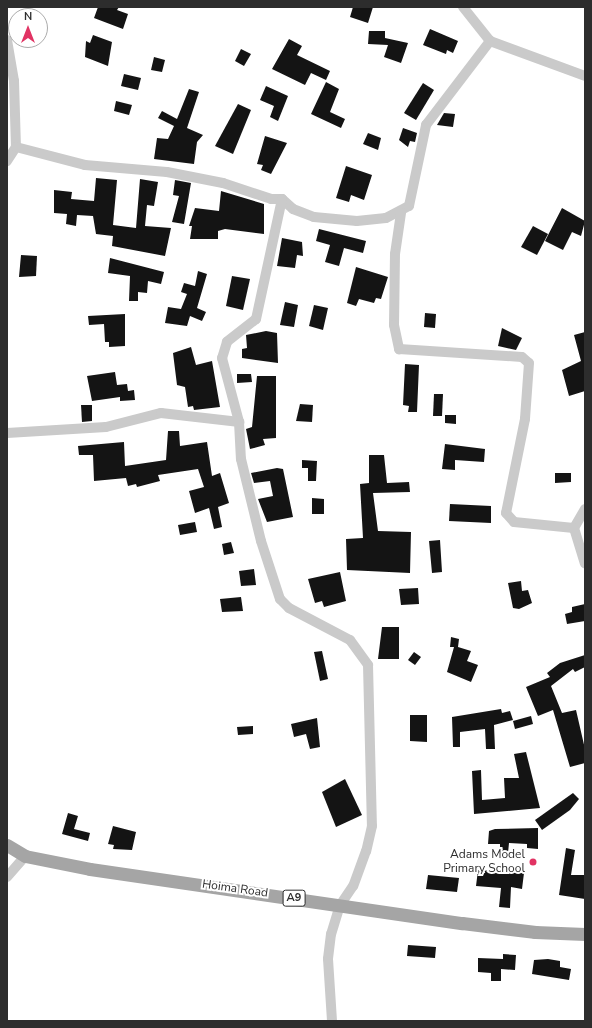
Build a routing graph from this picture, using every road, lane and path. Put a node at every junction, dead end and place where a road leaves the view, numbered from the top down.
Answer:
1 (464, 7) edge
2 (7, 40) edge
3 (490, 41) junction
4 (585, 76) edge
5 (16, 147) junction
6 (7, 161) edge
7 (282, 199) junction
8 (401, 213) junction
9 (240, 422) junction
10 (7, 433) edge
11 (585, 509) edge
12 (574, 528) junction
13 (585, 563) edge
14 (7, 845) edge
15 (25, 856) junction
16 (7, 877) edge
17 (340, 904) junction
18 (585, 934) edge
19 (332, 1021) edge

1 - 3 street
2 - 5 street
3 - 4 street
3 - 8 street
5 - 6 street
5 - 7 street
7 - 8 street
7 - 9 street
8 - 12 street
9 - 10 street
9 - 17 street
11 - 12 street
12 - 13 street
14 - 15 main road, Hoima Road / A9
15 - 16 street
15 - 17 main road, Hoima Road / A9
17 - 18 main road, Hoima Road / A9
17 - 19 street

